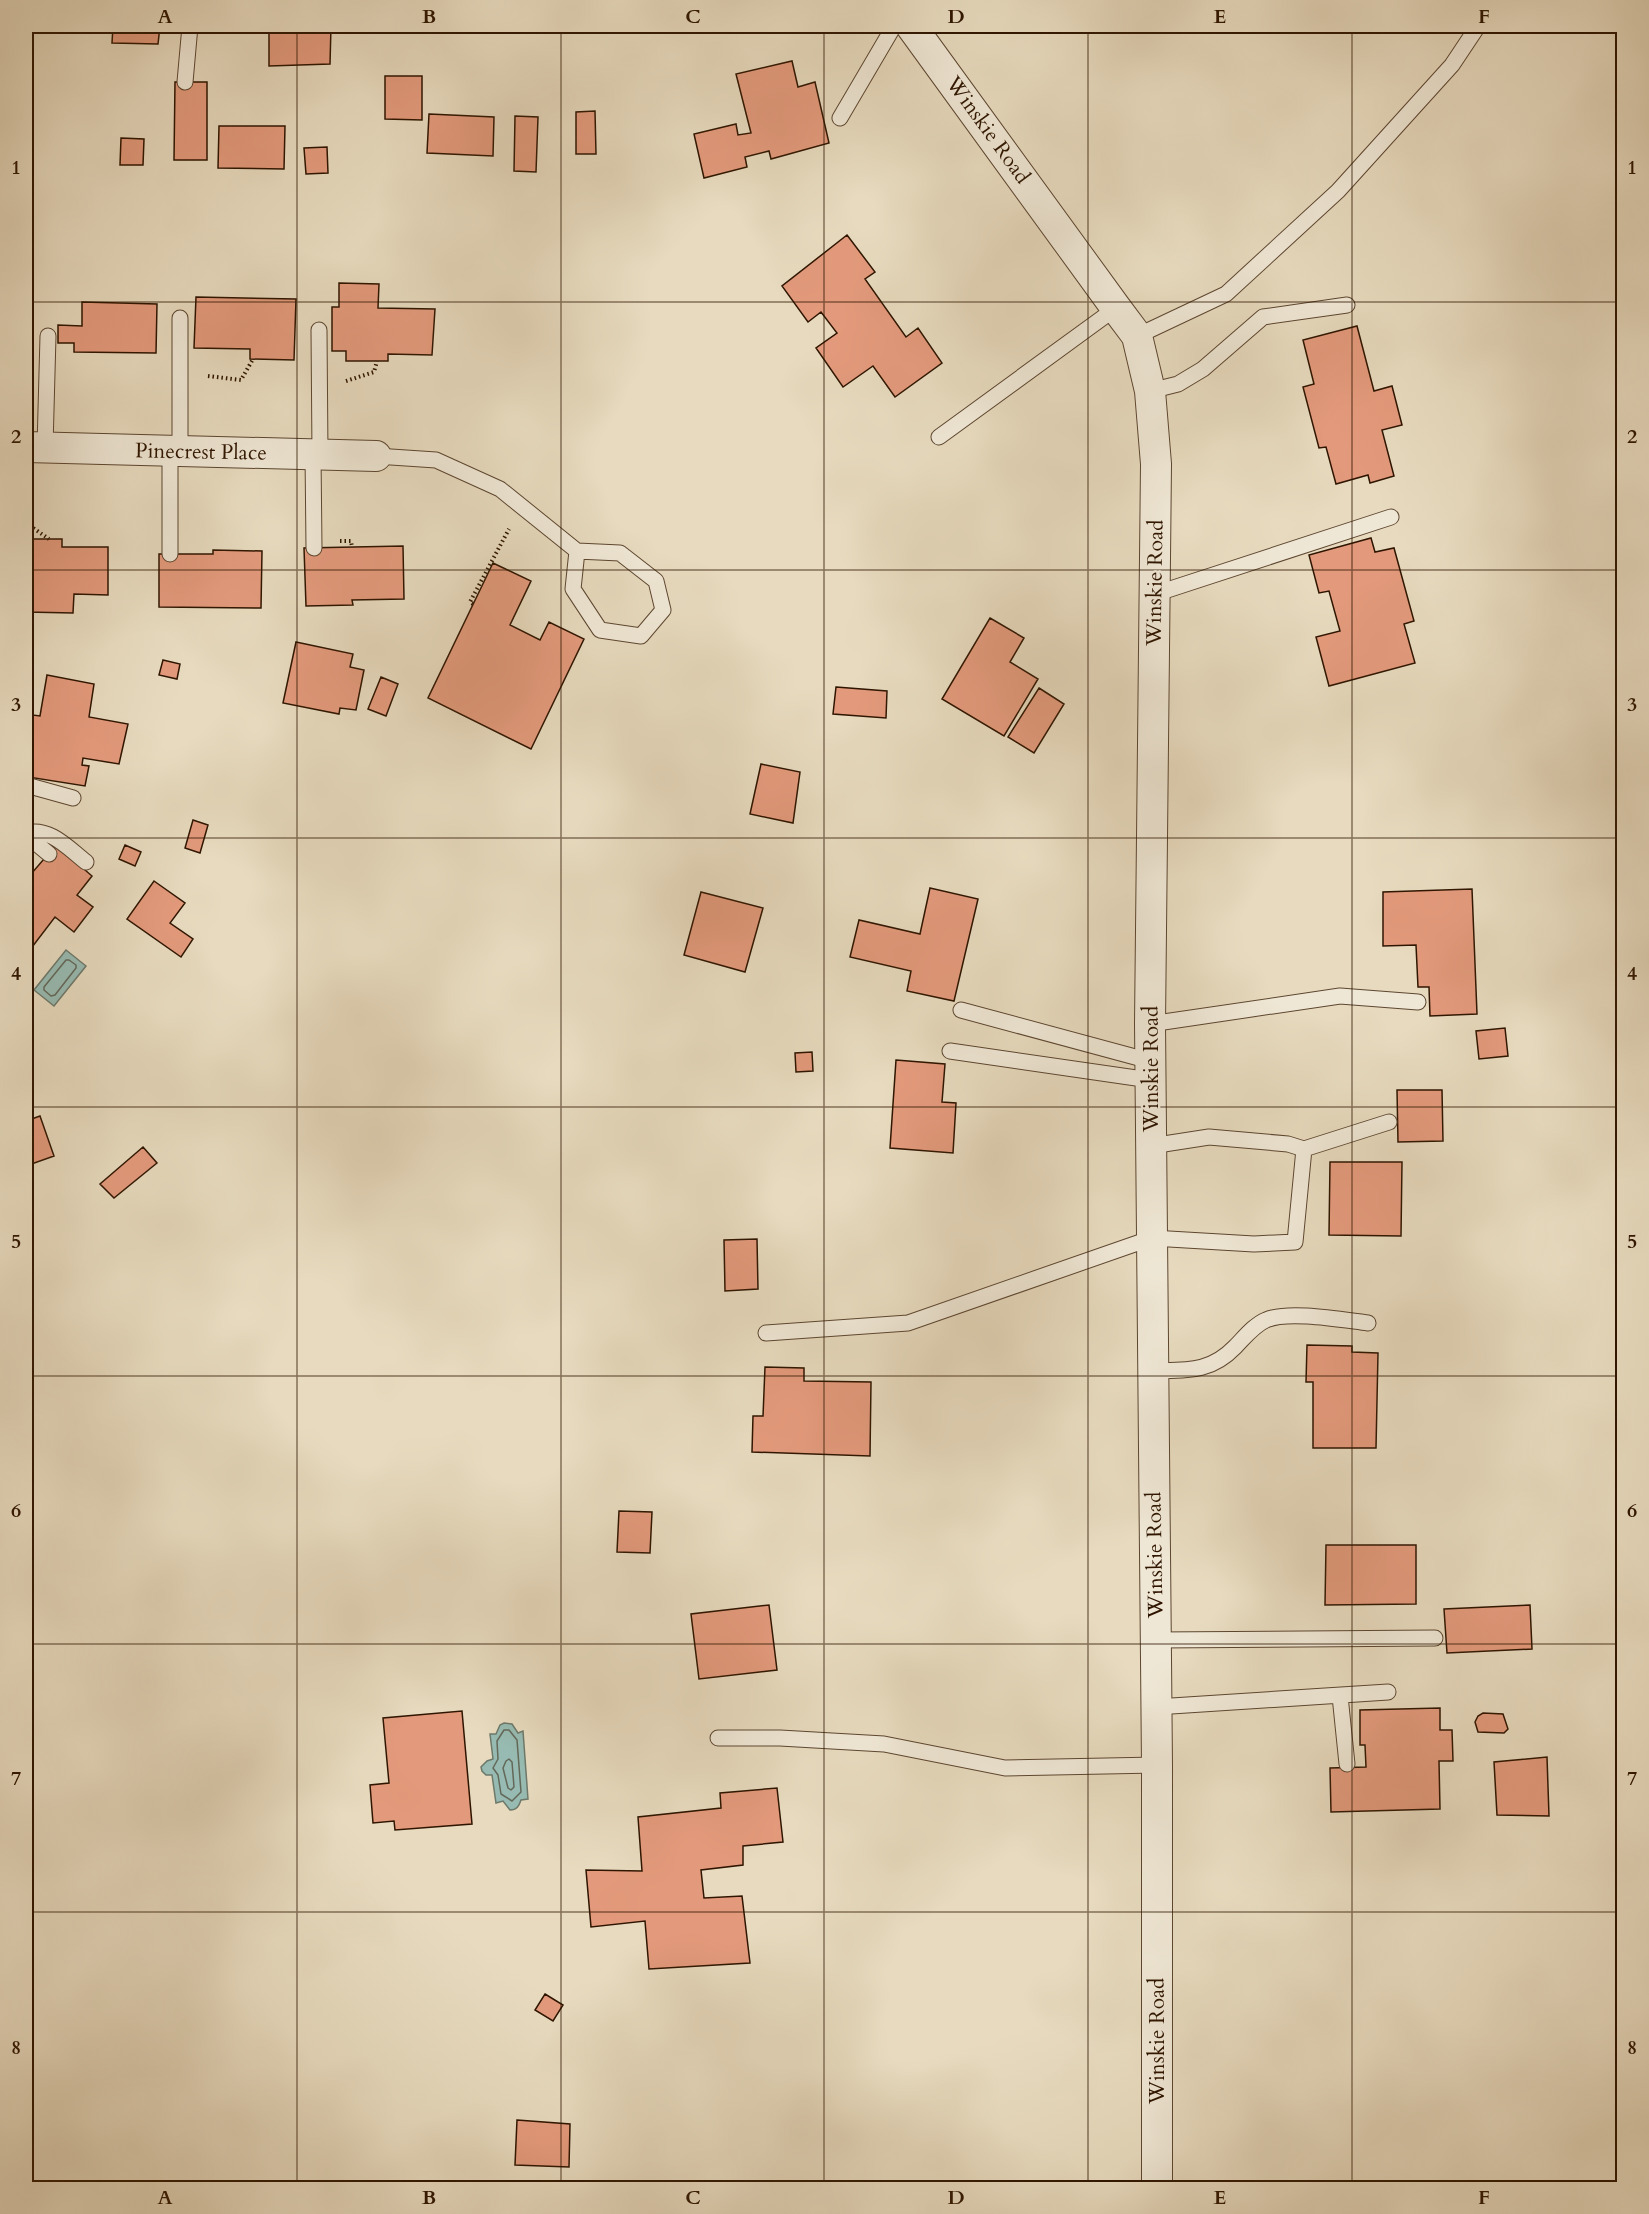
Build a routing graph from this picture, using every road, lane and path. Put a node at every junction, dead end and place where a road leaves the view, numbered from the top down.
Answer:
1 (190, 26) edge
2 (894, 26) edge
3 (911, 26) edge
4 (1478, 26) edge
5 (185, 82) dead end
6 (840, 118) dead end
7 (1347, 305) dead end
8 (1116, 308) junction
9 (180, 318) dead end
10 (319, 330) dead end
11 (48, 336) dead end
12 (1137, 336) junction
13 (253, 359) dead end
14 (377, 361) dead end
15 (180, 373) junction
16 (319, 389) junction
17 (1150, 392) junction
18 (939, 436) dead end
19 (35, 447) edge
20 (175, 451) junction
21 (316, 454) junction
22 (376, 456) joint
23 (522, 507) junction
24 (1391, 517) dead end
25 (26, 523) edge
26 (49, 539) dead end
27 (314, 548) dead end
28 (577, 551) junction
29 (170, 554) dead end
30 (1155, 594) junction
31 (473, 604) dead end
32 (26, 785) edge
33 (73, 798) dead end
34 (26, 834) edge
35 (49, 854) dead end
36 (86, 862) dead end
37 (1418, 1002) dead end
38 (961, 1010) dead end
39 (1150, 1024) junction
40 (950, 1052) dead end
41 (1150, 1070) junction
42 (1389, 1122) dead end
43 (1151, 1146) junction
44 (1304, 1149) junction
45 (1152, 1238) junction
46 (1368, 1323) dead end
47 (766, 1333) dead end
48 (1153, 1371) junction
49 (1435, 1638) dead end
50 (1156, 1640) junction
51 (1388, 1692) dead end
52 (1340, 1695) junction
53 (1156, 1707) junction
54 (718, 1738) dead end
55 (1347, 1764) dead end
56 (1157, 1765) junction
57 (1156, 2188) edge

1 - 5 lane
2 - 6 lane
3 - 8 street, Winskie Road
4 - 12 lane
7 - 17 lane
8 - 12 street, Winskie Road
8 - 18 lane
9 - 15 lane
10 - 16 lane
11 - 19 lane
12 - 17 street, Winskie Road
13 - 15 path
14 - 16 path
15 - 20 lane
16 - 21 lane
17 - 30 street, Winskie Road
19 - 20 street, Pinecrest Place
20 - 21 street, Pinecrest Place
20 - 29 lane
21 - 22 street, Pinecrest Place
21 - 27 lane
22 - 23 lane
23 - 28 lane
23 - 31 path
24 - 30 lane
25 - 26 path
28 - 28 lane
30 - 39 street, Winskie Road
32 - 33 lane
34 - 35 lane
34 - 36 lane
37 - 39 lane
38 - 41 lane
39 - 41 street, Winskie Road
40 - 41 lane
41 - 43 street, Winskie Road
42 - 44 lane
43 - 44 lane
43 - 45 street, Winskie Road
44 - 45 lane
45 - 47 lane
45 - 48 street, Winskie Road
46 - 48 lane
48 - 50 street, Winskie Road
49 - 50 lane
50 - 53 street, Winskie Road
51 - 52 lane
52 - 53 lane
52 - 55 lane
53 - 56 street, Winskie Road
54 - 56 lane
56 - 57 street, Winskie Road

